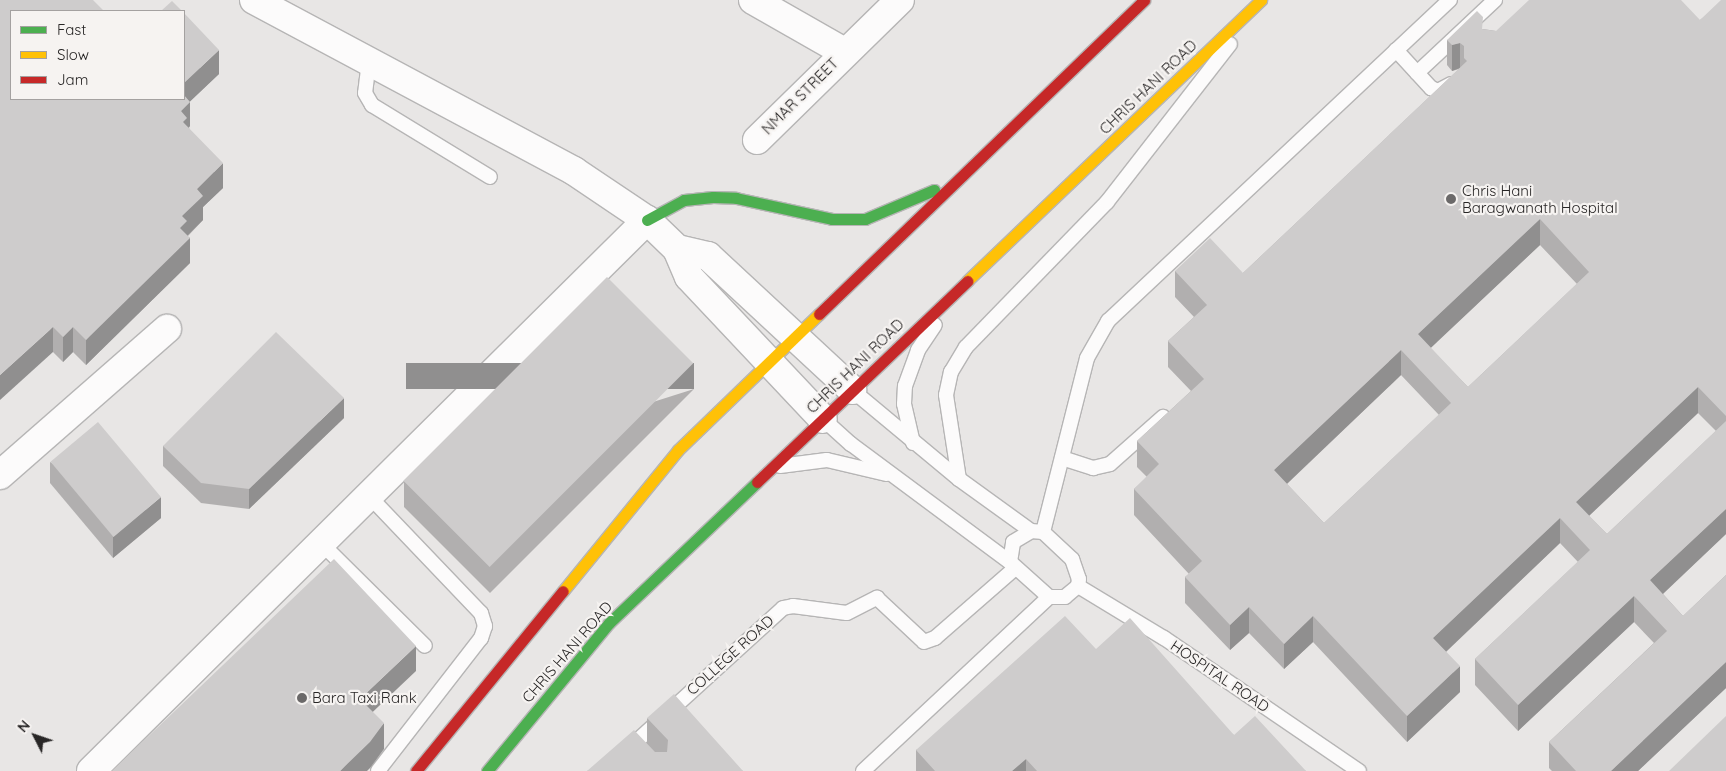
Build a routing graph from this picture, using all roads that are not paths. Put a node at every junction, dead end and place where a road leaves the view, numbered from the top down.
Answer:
1 (254, 0) edge
2 (753, 0) edge
3 (900, 0) edge
4 (1144, 0) edge
5 (1262, 0) edge
6 (1450, 0) edge
7 (1495, 0) edge
8 (1396, 50) junction
9 (844, 52) junction
10 (369, 61) junction
11 (1416, 72) junction
12 (1458, 77) edge
13 (756, 140) dead end
14 (490, 177) dead end
15 (954, 180) junction
16 (647, 220) junction
17 (678, 249) junction
18 (960, 286) junction
19 (167, 328) dead end
20 (795, 336) junction
21 (768, 361) junction
22 (852, 390) junction
23 (1163, 417) edge
24 (823, 419) junction
25 (913, 443) junction
26 (1062, 458) junction
27 (768, 469) junction
28 (0, 475) edge
29 (901, 479) junction
30 (959, 479) junction
31 (369, 496) junction
32 (1037, 532) junction
33 (321, 543) junction
34 (1012, 566) junction
35 (1078, 586) junction
36 (1049, 597) junction
37 (425, 646) dead end
38 (634, 743) junction
39 (647, 757) edge
40 (91, 771) edge
41 (378, 771) edge
42 (416, 771) edge
43 (488, 771) edge
44 (604, 771) edge
45 (863, 771) edge
46 (1359, 771) edge

1 - 10 street
2 - 9 street, NMAR STREET
3 - 9 street, NMAR STREET
4 - 15 main road
5 - 18 main road, CHRIS HANI ROAD
5 - 30 lane
6 - 8 lane
7 - 11 lane
8 - 11 lane
8 - 26 lane
9 - 13 street, NMAR STREET
10 - 14 lane
10 - 16 street
11 - 12 lane
15 - 16 main road
15 - 20 main road
16 - 17 street
16 - 31 street
17 - 20 street
17 - 21 street
18 - 22 main road, CHRIS HANI ROAD
18 - 25 lane
19 - 28 street
20 - 21 main road
20 - 22 street
21 - 24 street
21 - 42 main road
22 - 24 main road, CHRIS HANI ROAD
22 - 25 lane
23 - 26 lane
24 - 27 main road, CHRIS HANI ROAD
24 - 29 lane
25 - 30 lane
26 - 32 lane
27 - 29 lane
27 - 43 main road, CHRIS HANI ROAD
29 - 34 lane
30 - 32 lane
31 - 33 street
31 - 41 lane
32 - 34 lane
32 - 35 lane
33 - 37 lane
33 - 40 street
34 - 36 lane
34 - 38 lane, COLLEGE ROAD
35 - 36 lane
35 - 46 lane, HOSPITAL ROAD
36 - 45 lane
38 - 39 lane
38 - 44 lane, COLLEGE ROAD

